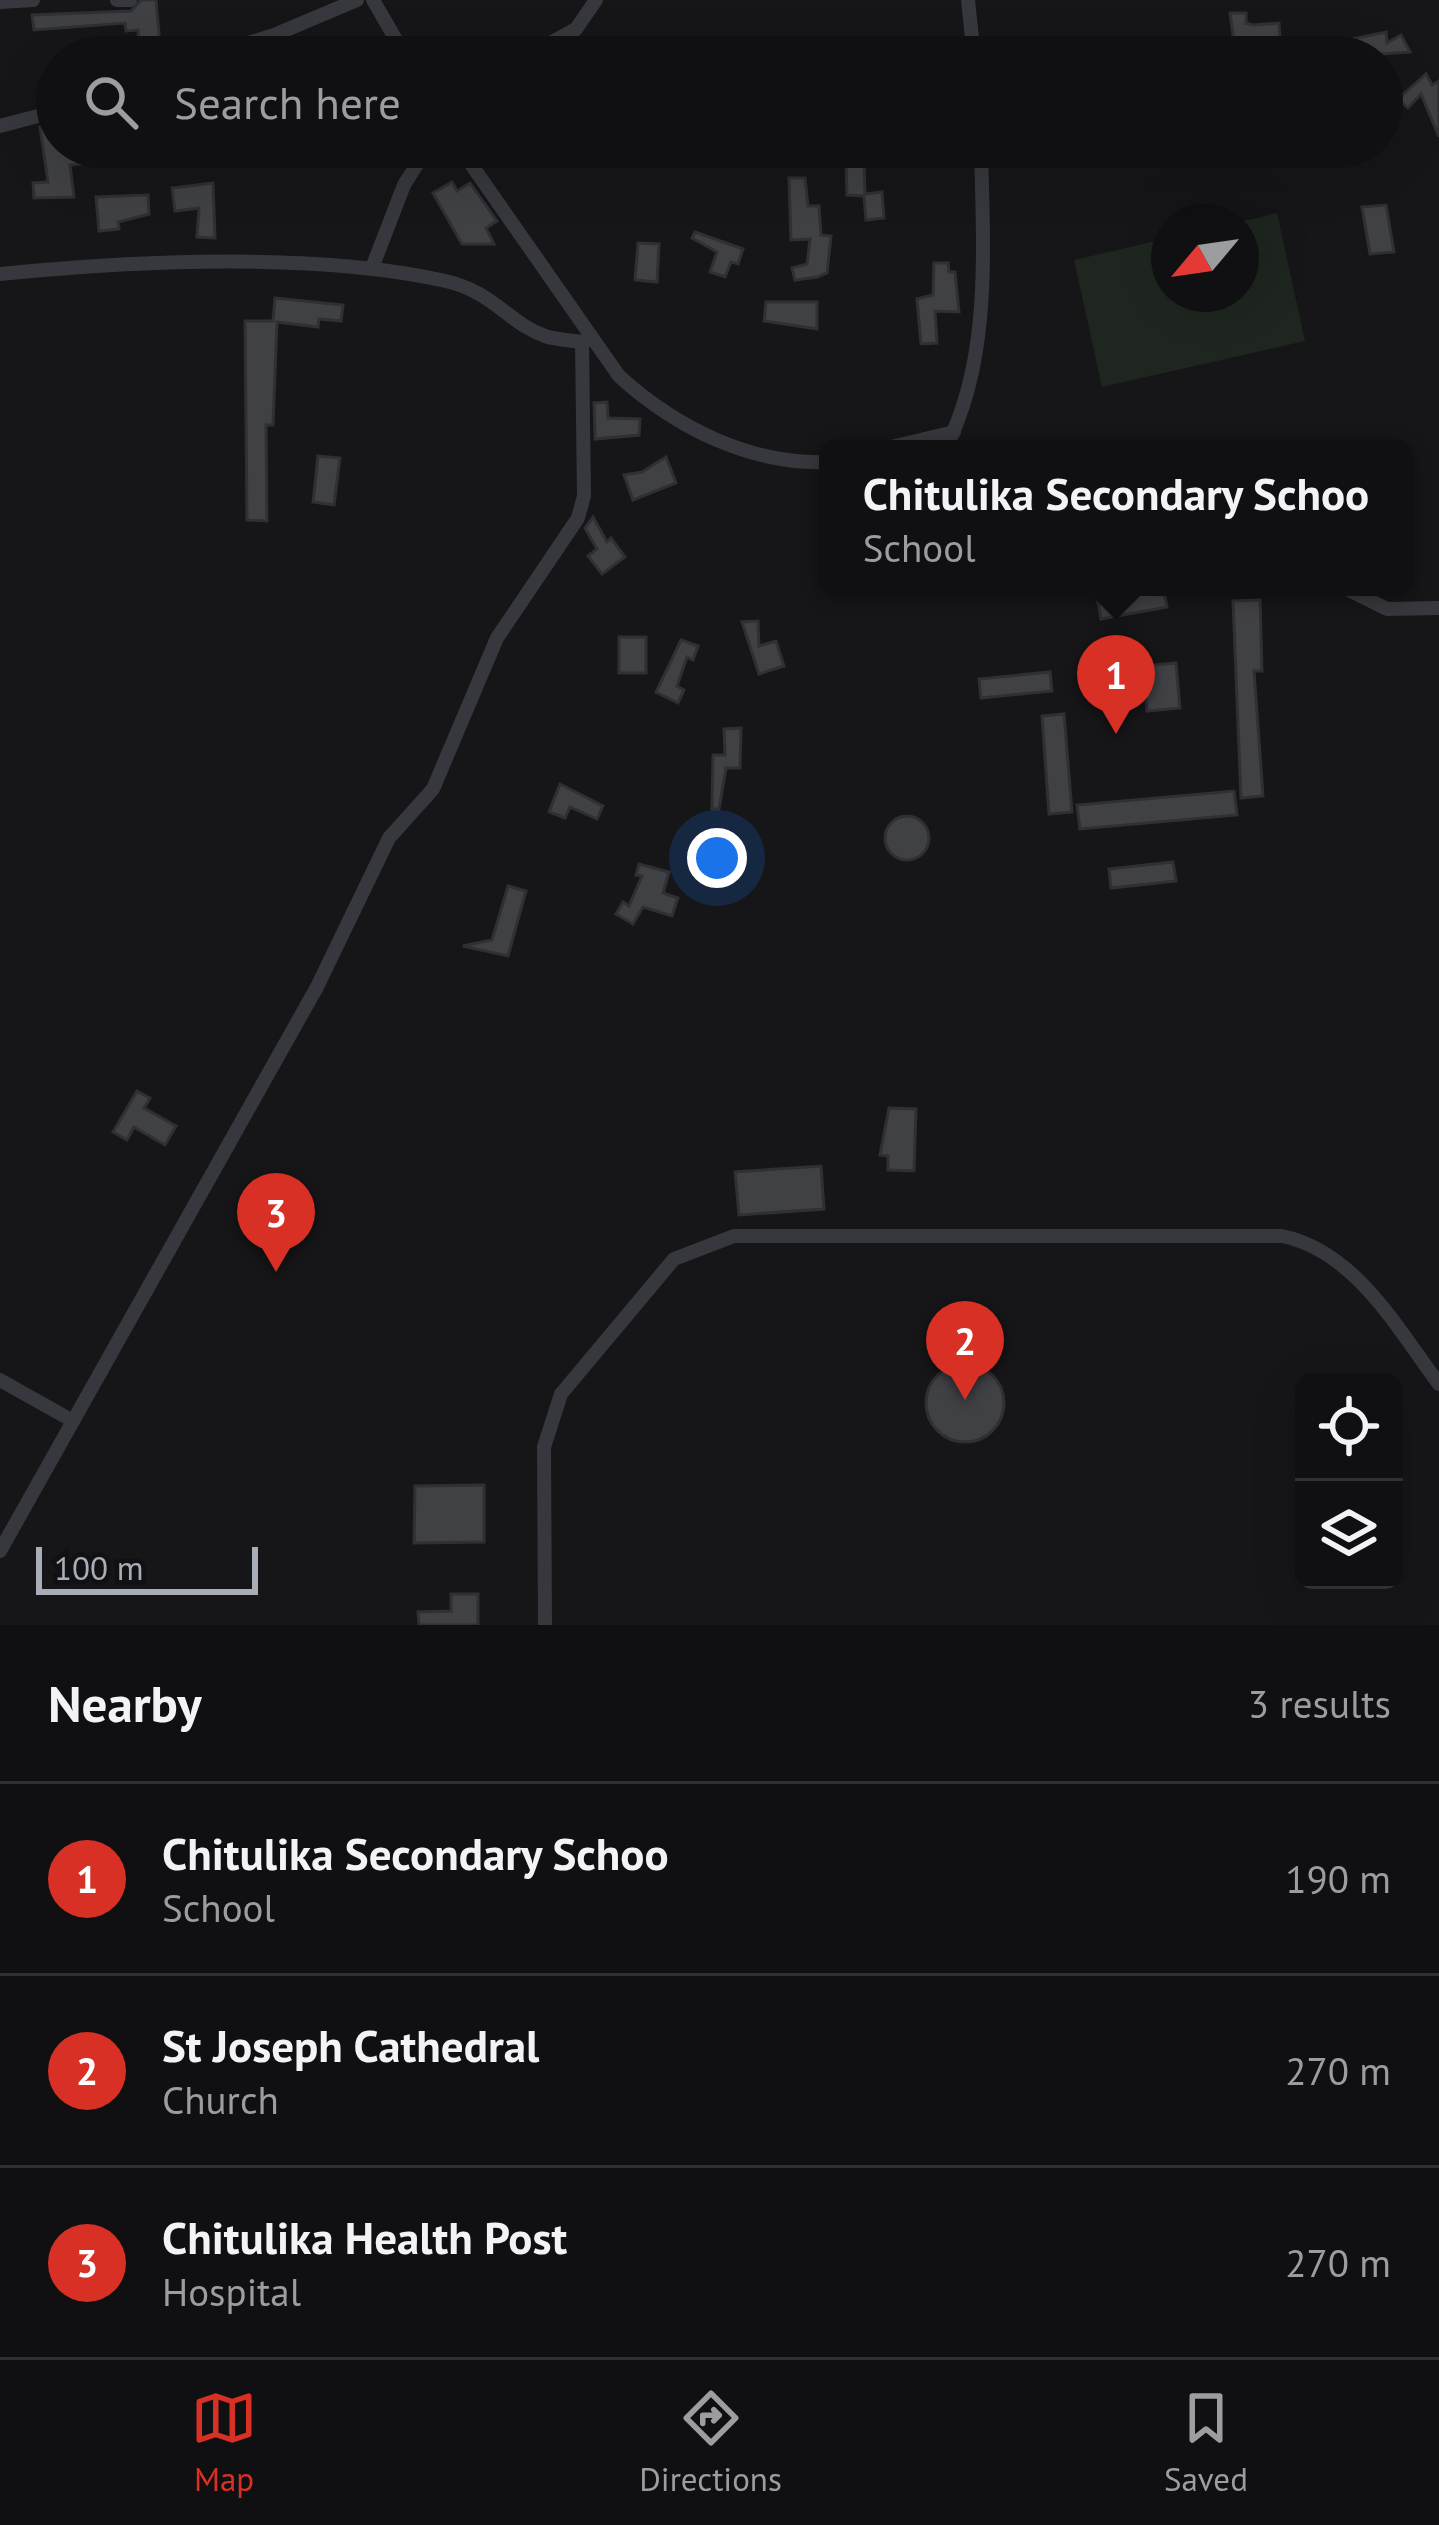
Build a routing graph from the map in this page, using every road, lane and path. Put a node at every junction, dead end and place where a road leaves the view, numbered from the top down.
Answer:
1 (32, 0) edge
2 (117, 0) edge
3 (130, 0) edge
4 (357, 0) edge
5 (374, 0) edge
6 (596, 0) edge
7 (968, 0) edge
8 (0, 2) edge
9 (271, 36) edge
10 (394, 36) edge
11 (562, 36) edge
12 (972, 36) edge
13 (36, 117) edge
14 (0, 126) edge
15 (415, 168) edge
16 (473, 168) edge
17 (981, 168) edge
18 (372, 268) junction
19 (0, 274) edge
20 (587, 340) junction
21 (954, 432) junction
22 (921, 440) edge
23 (949, 440) edge
24 (819, 462) edge
25 (1361, 596) edge
26 (1439, 608) edge
27 (0, 1380) edge
28 (1439, 1384) edge
29 (73, 1421) junction
30 (0, 1551) edge
31 (545, 1625) edge

1 - 8 street
2 - 3 street
4 - 9 street
5 - 10 street
6 - 11 street
7 - 12 street
13 - 14 street
15 - 18 street
16 - 20 street
17 - 21 street
18 - 19 street
18 - 20 street
20 - 24 street
20 - 29 street
21 - 22 street
21 - 23 street
25 - 26 street
27 - 29 street
28 - 31 street
29 - 30 street

